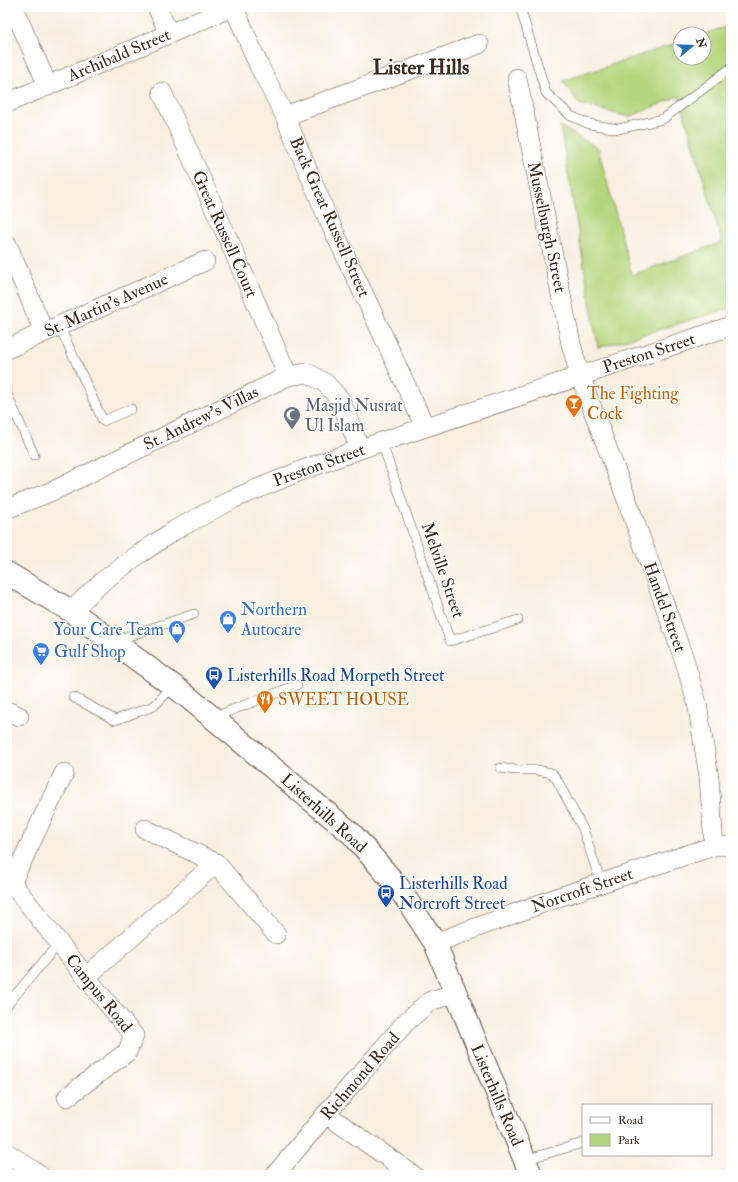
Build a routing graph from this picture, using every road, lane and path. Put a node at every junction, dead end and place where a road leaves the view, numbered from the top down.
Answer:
1 (13, 7) edge
2 (157, 7) edge
3 (233, 7) edge
4 (520, 7) edge
5 (169, 34) junction
6 (479, 44) dead end
7 (731, 68) edge
8 (517, 78) dead end
9 (48, 86) junction
10 (162, 92) dead end
11 (7, 103) edge
12 (285, 116) junction
13 (7, 244) edge
14 (219, 256) junction
15 (731, 326) edge
16 (52, 329) junction
17 (7, 349) edge
18 (288, 376) junction
19 (580, 376) junction
20 (7, 394) edge
21 (131, 409) dead end
22 (425, 428) junction
23 (382, 443) junction
24 (360, 449) junction
25 (34, 455) dead end
26 (7, 509) edge
27 (7, 573) edge
28 (71, 610) junction
29 (194, 614) dead end
30 (518, 620) dead end
31 (113, 642) junction
32 (297, 685) dead end
33 (173, 686) junction
34 (73, 697) dead end
35 (213, 718) junction
36 (500, 768) dead end
37 (64, 773) dead end
38 (145, 829) dead end
39 (723, 846) edge
40 (216, 863) junction
41 (9, 880) edge
42 (601, 883) junction
43 (276, 934) dead end
44 (59, 943) junction
45 (434, 943) junction
46 (86, 978) junction
47 (456, 993) junction
48 (7, 1005) edge
49 (67, 1097) dead end
50 (326, 1114) junction
51 (582, 1143) edge
52 (7, 1153) edge
53 (528, 1168) edge
54 (40, 1175) edge
55 (275, 1175) edge
56 (413, 1175) edge

1 - 9 street
2 - 5 street
3 - 5 street, Archibald Street
3 - 12 street, Back Great Russell Street
4 - 7 lane
5 - 9 street, Archibald Street
6 - 12 street
8 - 19 street, Musselburgh Street
9 - 11 street, Archibald Street
10 - 14 street, Great Russell Court
12 - 22 street, Back Great Russell Street
13 - 16 street
14 - 16 street, St. Martin's Avenue
14 - 18 street, Great Russell Court
15 - 19 street, Preston Street
16 - 17 street, St. Martin's Avenue
16 - 21 lane
18 - 24 street, St. Andrew's Villas
18 - 26 street, St. Andrew's Villas
19 - 22 street, Preston Street
19 - 39 street, Handel Street
20 - 25 lane
22 - 23 street, Preston Street
23 - 24 street, Preston Street
23 - 30 lane, Melville Street
24 - 28 street, Preston Street
27 - 28 street, Listerhills Road
28 - 31 street, Listerhills Road
29 - 31 lane
31 - 33 street, Listerhills Road
32 - 35 lane
33 - 34 lane
33 - 35 street, Listerhills Road
35 - 45 street, Listerhills Road
36 - 42 lane
37 - 41 street
38 - 40 street
39 - 42 street, Norcroft Street
40 - 43 street
40 - 46 street
41 - 44 street, Campus Road
42 - 45 street, Norcroft Street
44 - 46 street, Campus Road
44 - 48 lane
45 - 47 street, Listerhills Road
46 - 49 street, Campus Road
47 - 50 street, Richmond Road
47 - 53 street, Listerhills Road
50 - 55 street, Richmond Road
50 - 56 street
51 - 53 lane
52 - 54 street

